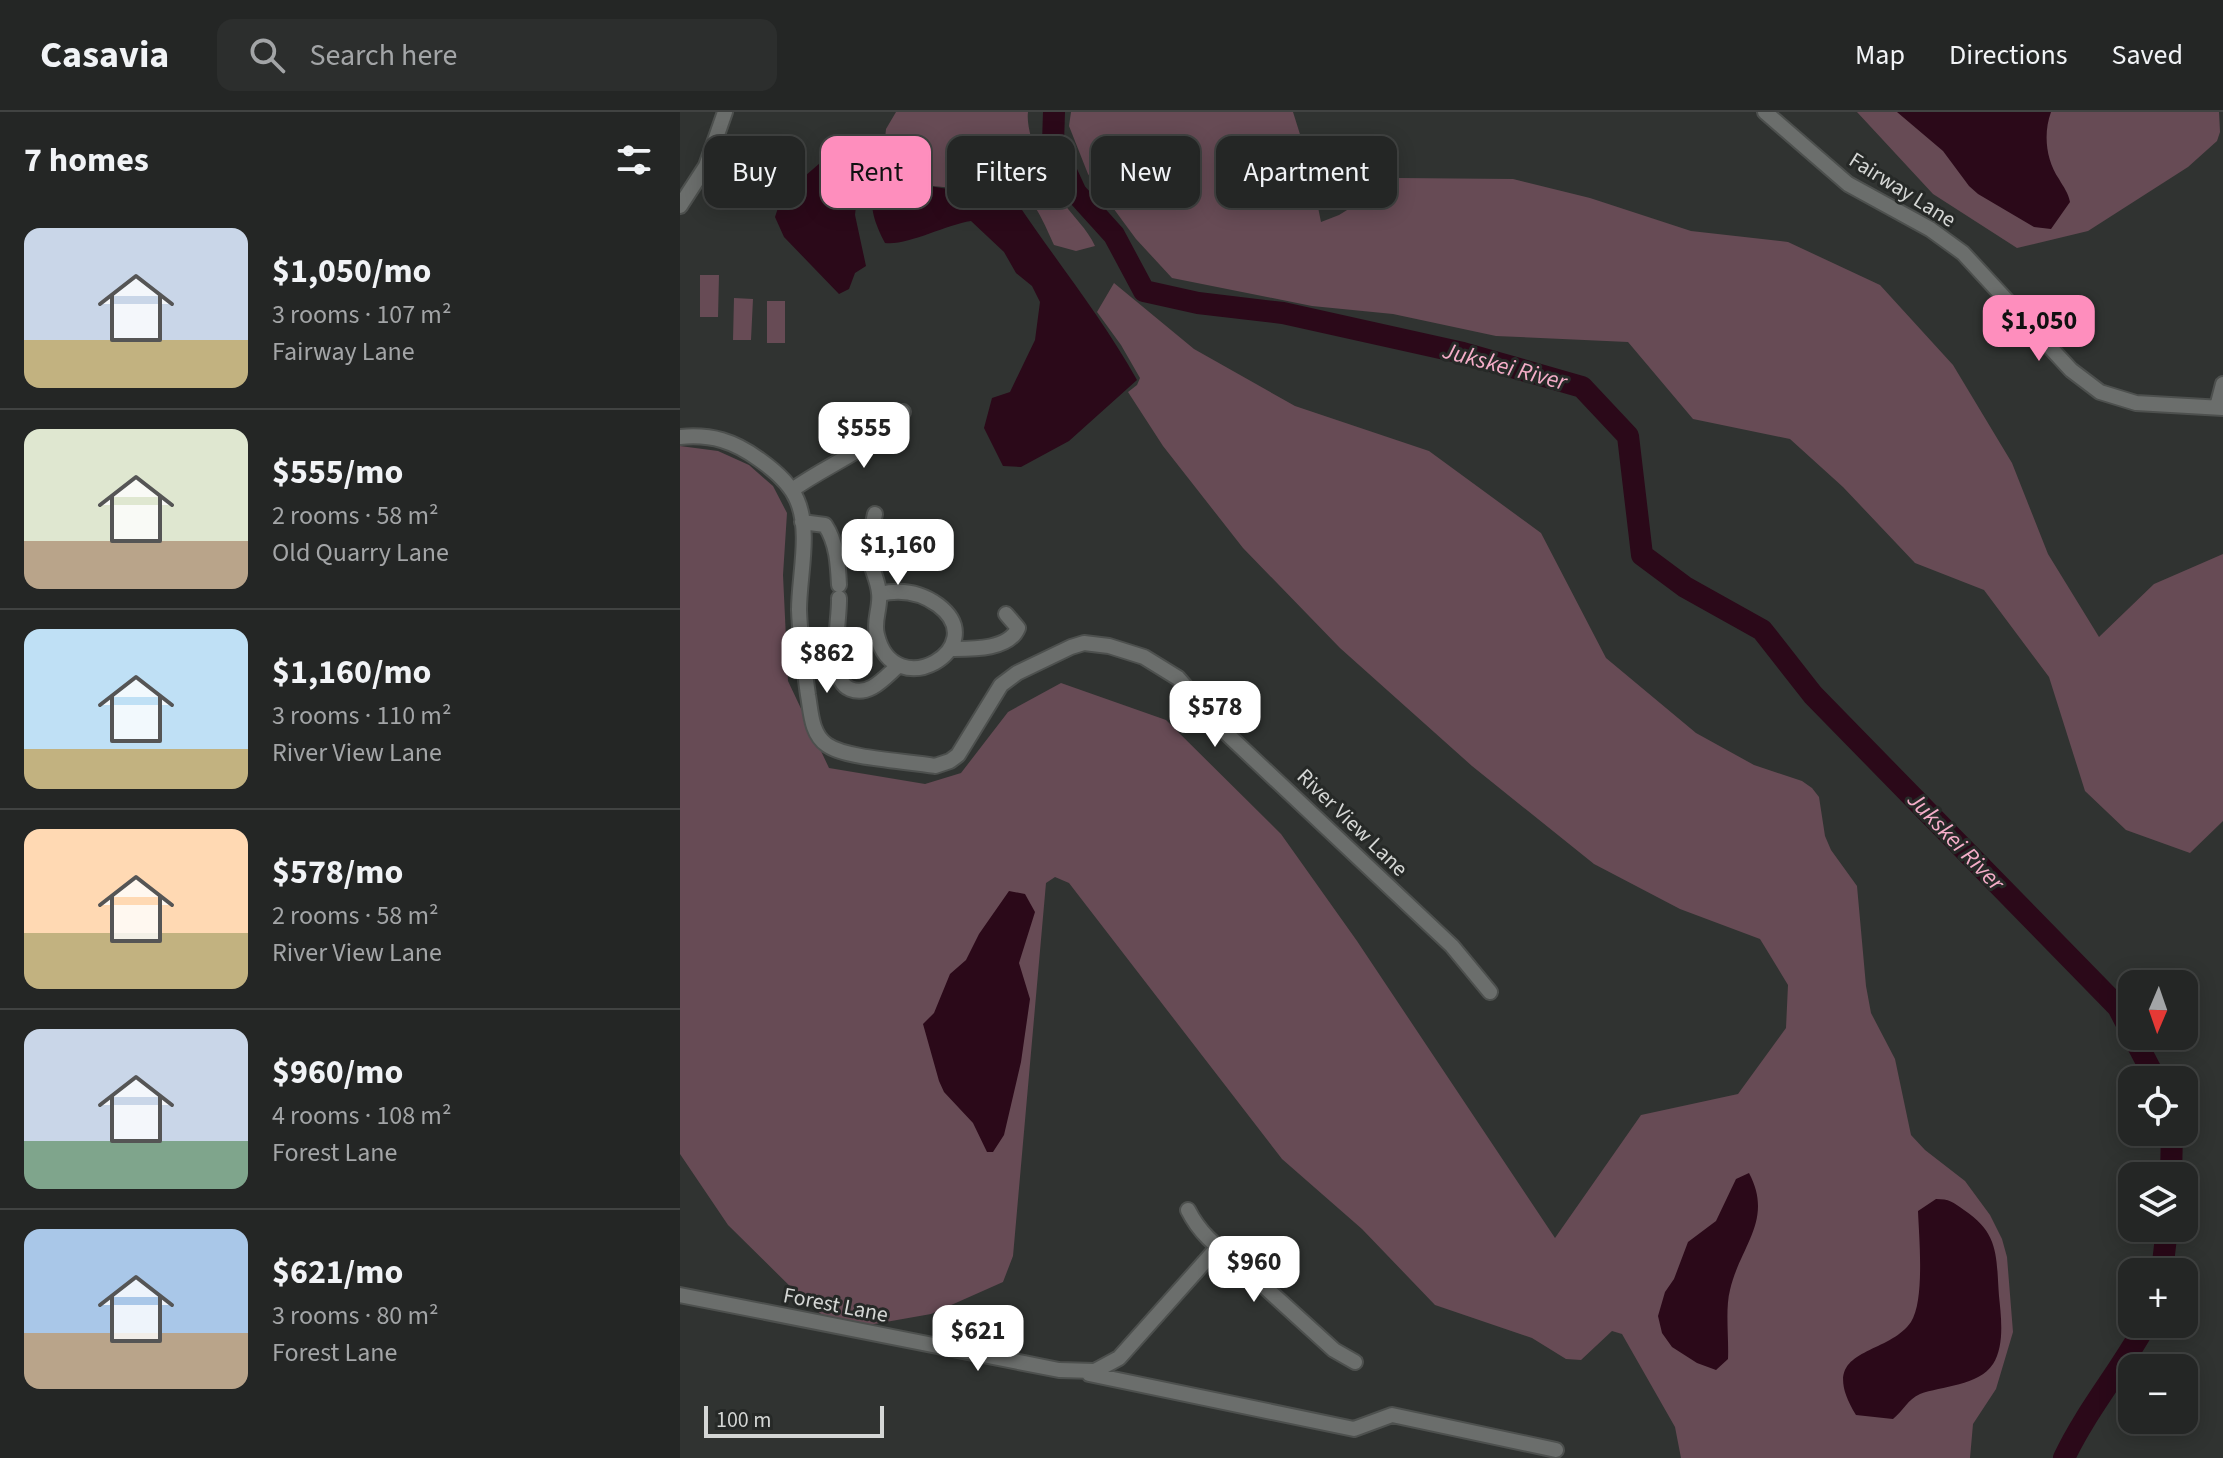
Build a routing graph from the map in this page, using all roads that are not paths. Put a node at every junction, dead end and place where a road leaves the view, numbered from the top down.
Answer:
1 (725, 112) edge
2 (1765, 112) edge
3 (680, 206) edge
4 (2223, 384) edge
5 (2220, 407) edge
6 (903, 412) dead end
7 (680, 437) edge
8 (792, 490) junction
9 (875, 514) dead end
10 (802, 522) junction
11 (880, 594) junction
12 (1006, 614) dead end
13 (951, 649) junction
14 (899, 665) junction
15 (1490, 992) dead end
16 (1188, 1210) dead end
17 (1217, 1248) junction
18 (680, 1295) edge
19 (1355, 1362) dead end
20 (1080, 1372) junction
21 (1556, 1450) dead end

1 - 3 street
2 - 5 street, Fairway Lane
4 - 5 street, Fairway Lane
6 - 8 street
7 - 8 street, River View Lane
8 - 10 street, River View Lane
9 - 11 street
10 - 14 street
10 - 15 street, River View Lane
11 - 13 street
11 - 14 street
12 - 13 street
13 - 14 street
16 - 17 street
17 - 19 street
17 - 20 street, Forest Lane
18 - 20 street, Forest Lane
20 - 21 street

